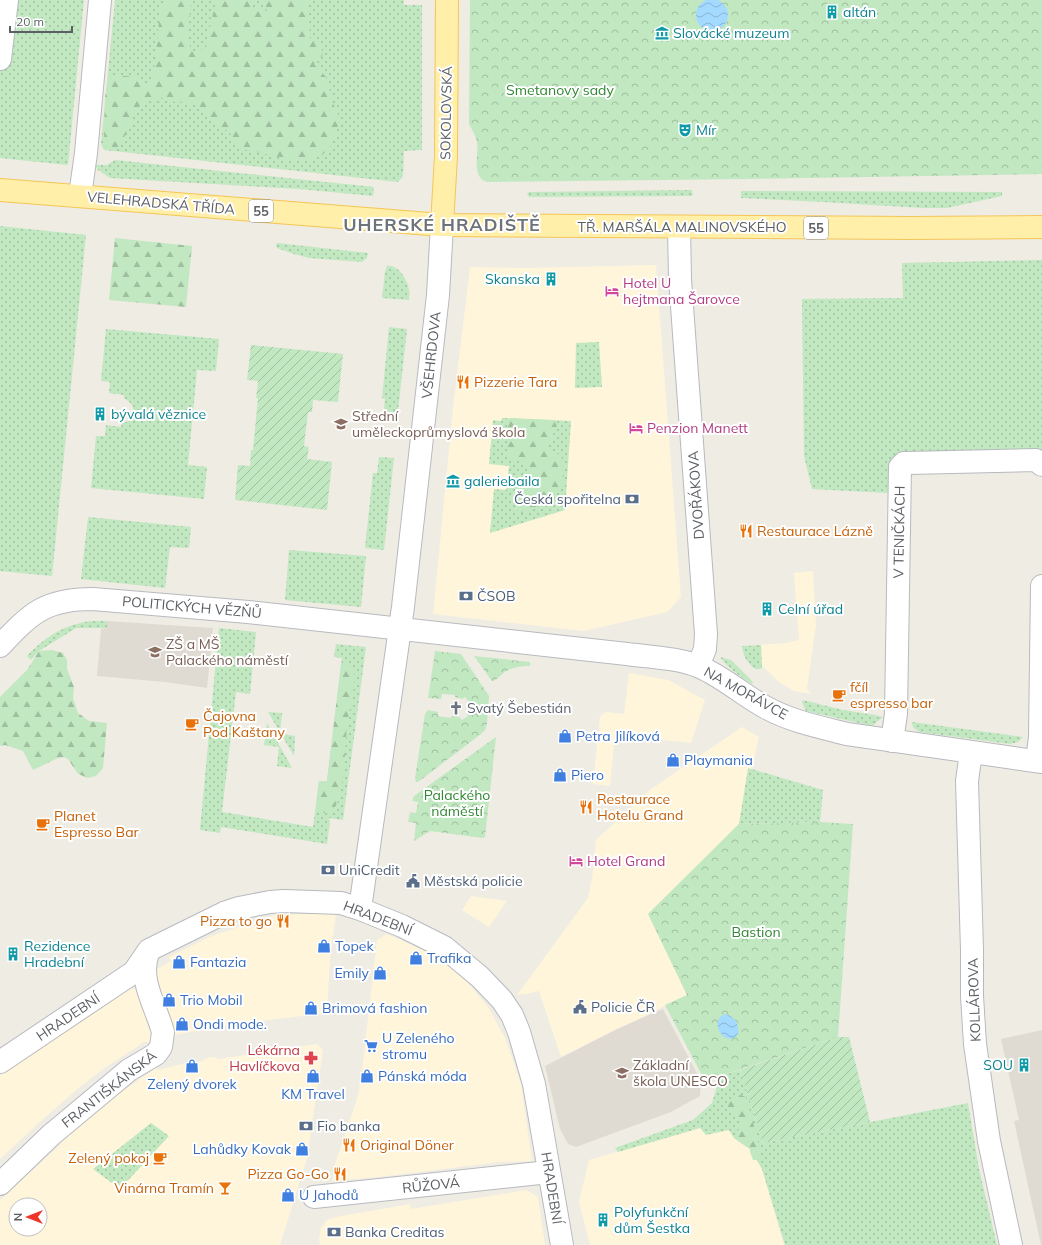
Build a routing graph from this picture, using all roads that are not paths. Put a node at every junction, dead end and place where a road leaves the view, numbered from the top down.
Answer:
1 (7, 0) edge
2 (100, 0) edge
3 (447, 0) edge
4 (0, 59) edge
5 (0, 190) edge
6 (80, 196) junction
7 (442, 225) junction
8 (679, 227) junction
9 (1042, 227) edge
10 (1042, 465) edge
11 (1042, 586) edge
12 (400, 629) junction
13 (0, 646) edge
14 (698, 666) junction
15 (892, 741) junction
16 (971, 752) junction
17 (1039, 761) edge
18 (360, 909) junction
19 (149, 950) junction
20 (0, 1062) edge
21 (549, 1172) junction
22 (0, 1184) edge
23 (314, 1197) dead end
24 (562, 1245) edge
25 (1011, 1245) edge

1 - 4 street
2 - 6 street
3 - 7 main road, SOKOLOVSKÁ
5 - 6 main road, VELEHRADSKÁ TŘÍDA / 55
6 - 7 main road, VELEHRADSKÁ TŘÍDA / 55
7 - 8 main road, TŘ. MARŠÁLA MALINOVSKÉHO / 55
7 - 12 street, VŠEHRDOVA
8 - 9 main road, TŘ. MARŠÁLA MALINOVSKÉHO / 55
8 - 14 street, DVOŘÁKOVA
10 - 15 street, V TENIČKÁCH
11 - 17 street
12 - 13 street, POLITICKÝCH VĚZŇŮ
12 - 14 street, NA MORÁVCE
12 - 18 street
14 - 15 street, NA MORÁVCE
15 - 16 street, NA MORÁVCE
16 - 17 street, NA MORÁVCE
16 - 25 street, KOLLÁROVA
18 - 19 street, HRADEBNÍ
18 - 21 street, HRADEBNÍ
19 - 20 street, HRADEBNÍ
19 - 22 street, FRANTIŠKÁNSKÁ
21 - 23 street, RŮŽOVÁ
21 - 24 street, HRADEBNÍ

